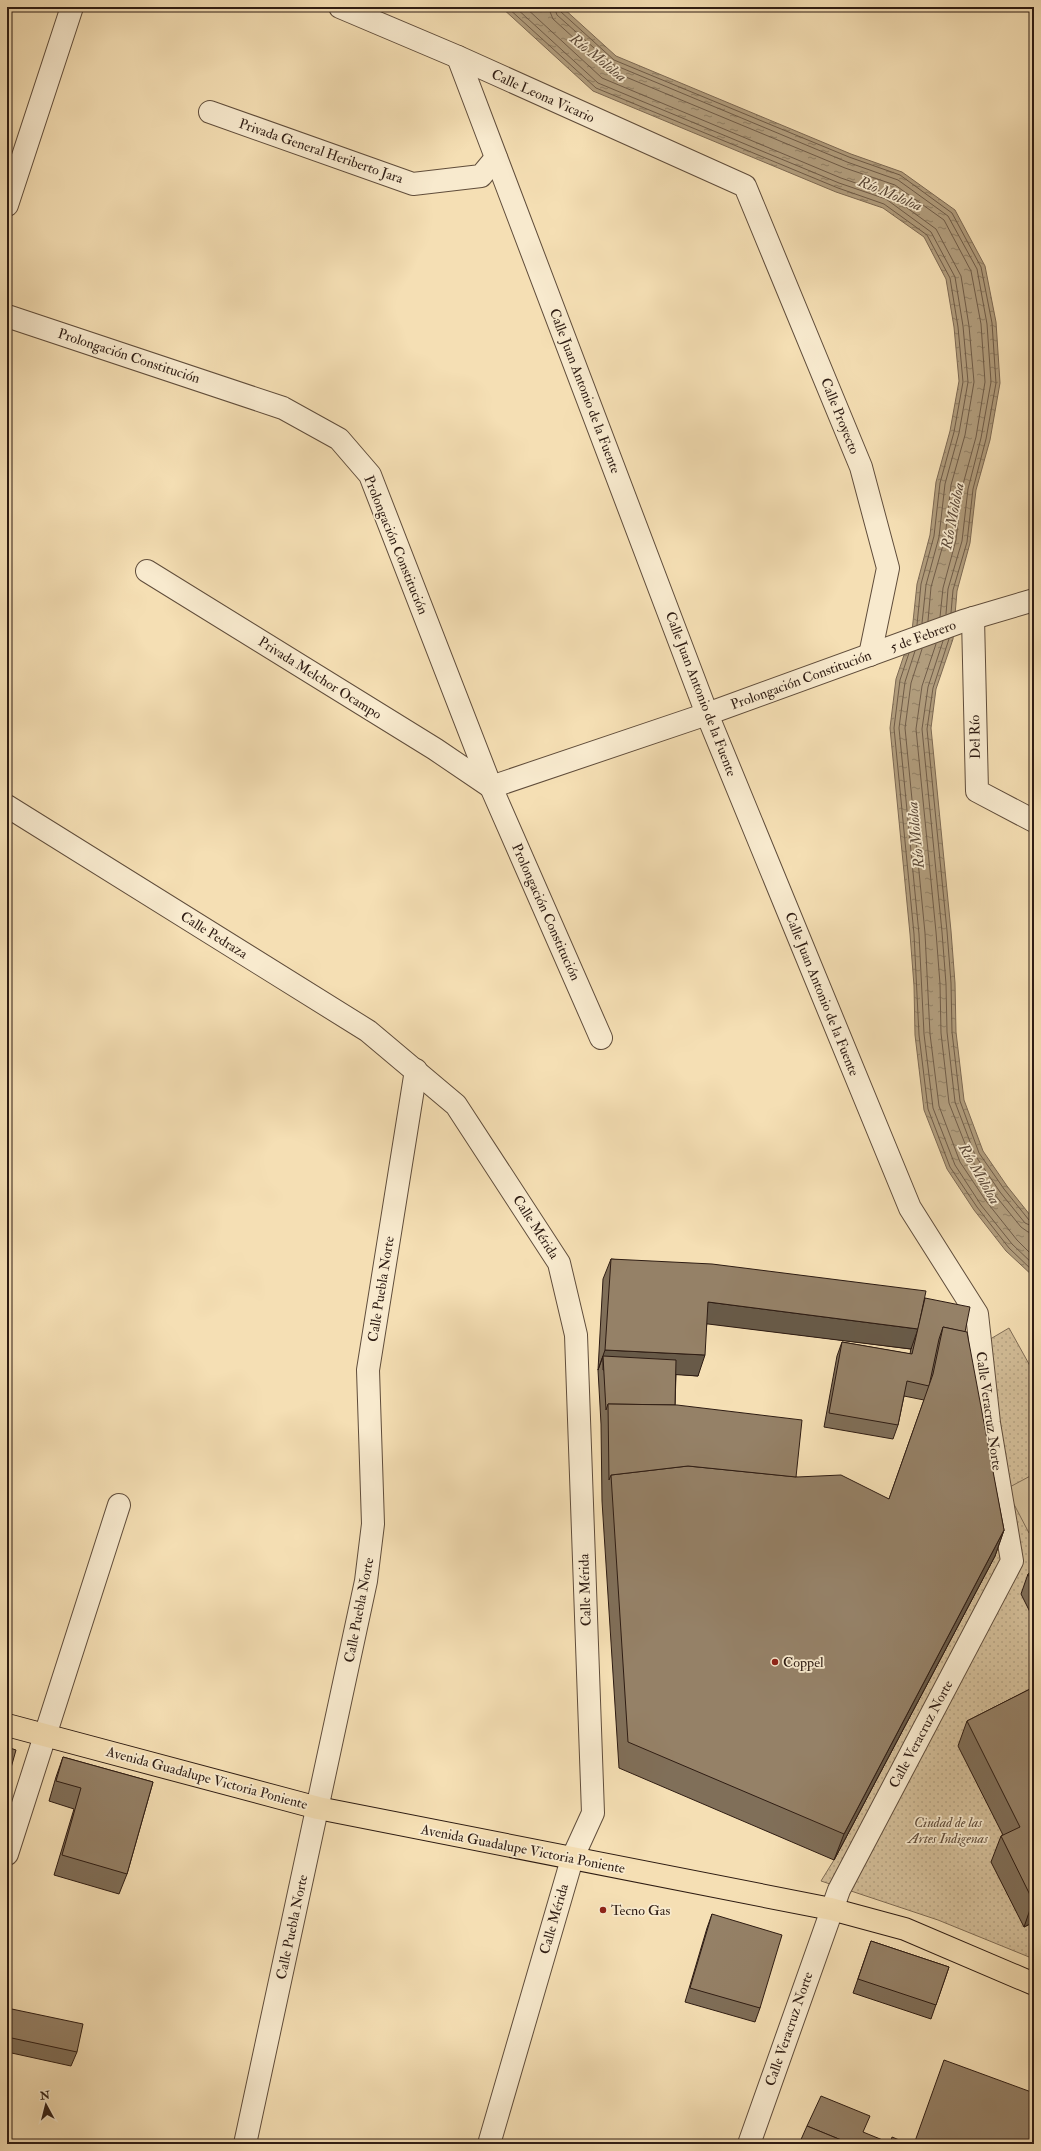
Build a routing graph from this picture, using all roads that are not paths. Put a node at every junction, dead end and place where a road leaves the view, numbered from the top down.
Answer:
1 (72, 7) edge
2 (340, 7) edge
3 (458, 57) junction
4 (210, 112) dead end
5 (496, 158) junction
6 (746, 186) joint
7 (7, 204) edge
8 (7, 316) edge
9 (147, 571) dead end
10 (1034, 600) edge
11 (968, 620) junction
12 (877, 653) junction
13 (707, 714) junction
14 (491, 787) junction
15 (7, 806) edge
16 (1034, 821) edge
17 (601, 1038) dead end
18 (416, 1070) junction
19 (977, 1314) joint
20 (119, 1505) dead end
21 (7, 1725) edge
22 (44, 1736) junction
23 (318, 1808) junction
24 (7, 1854) edge
25 (572, 1859) junction
26 (831, 1909) junction
27 (1034, 1984) edge
28 (245, 2144) edge
29 (488, 2144) edge
30 (749, 2144) edge

1 - 7 street
2 - 3 street, Calle Leona Vicario
3 - 5 street, Calle Juan Antonio de la Fuente
3 - 6 street, Calle Leona Vicario
4 - 5 street, Privada General Heriberto Jara
5 - 13 street, Calle Juan Antonio de la Fuente
6 - 12 street, Calle Proyecto
8 - 14 street, Prolongación Constitución
9 - 14 street, Privada Melchor Ocampo
10 - 11 street, 5 de Febrero
11 - 12 street, 5 de Febrero
11 - 16 street, Del Río
12 - 13 street, Prolongación Constitución
13 - 14 street, Prolongación Constitución
13 - 19 street, Calle Juan Antonio de la Fuente
14 - 17 street, Prolongación Constitución
15 - 18 street, Calle Pedraza
18 - 23 street, Calle Puebla Norte
18 - 25 street, Calle Mérida
19 - 26 street, Calle Veracruz Norte
20 - 22 street
21 - 22 main road, Avenida Guadalupe Victoria Poniente
22 - 23 main road, Avenida Guadalupe Victoria Poniente
22 - 24 street
23 - 25 main road, Avenida Guadalupe Victoria Poniente
23 - 28 street, Calle Puebla Norte
25 - 26 main road, Avenida Guadalupe Victoria Poniente
25 - 29 street, Calle Mérida
26 - 27 main road, Avenida Guadalupe Victoria Poniente
26 - 30 street, Calle Veracruz Norte

